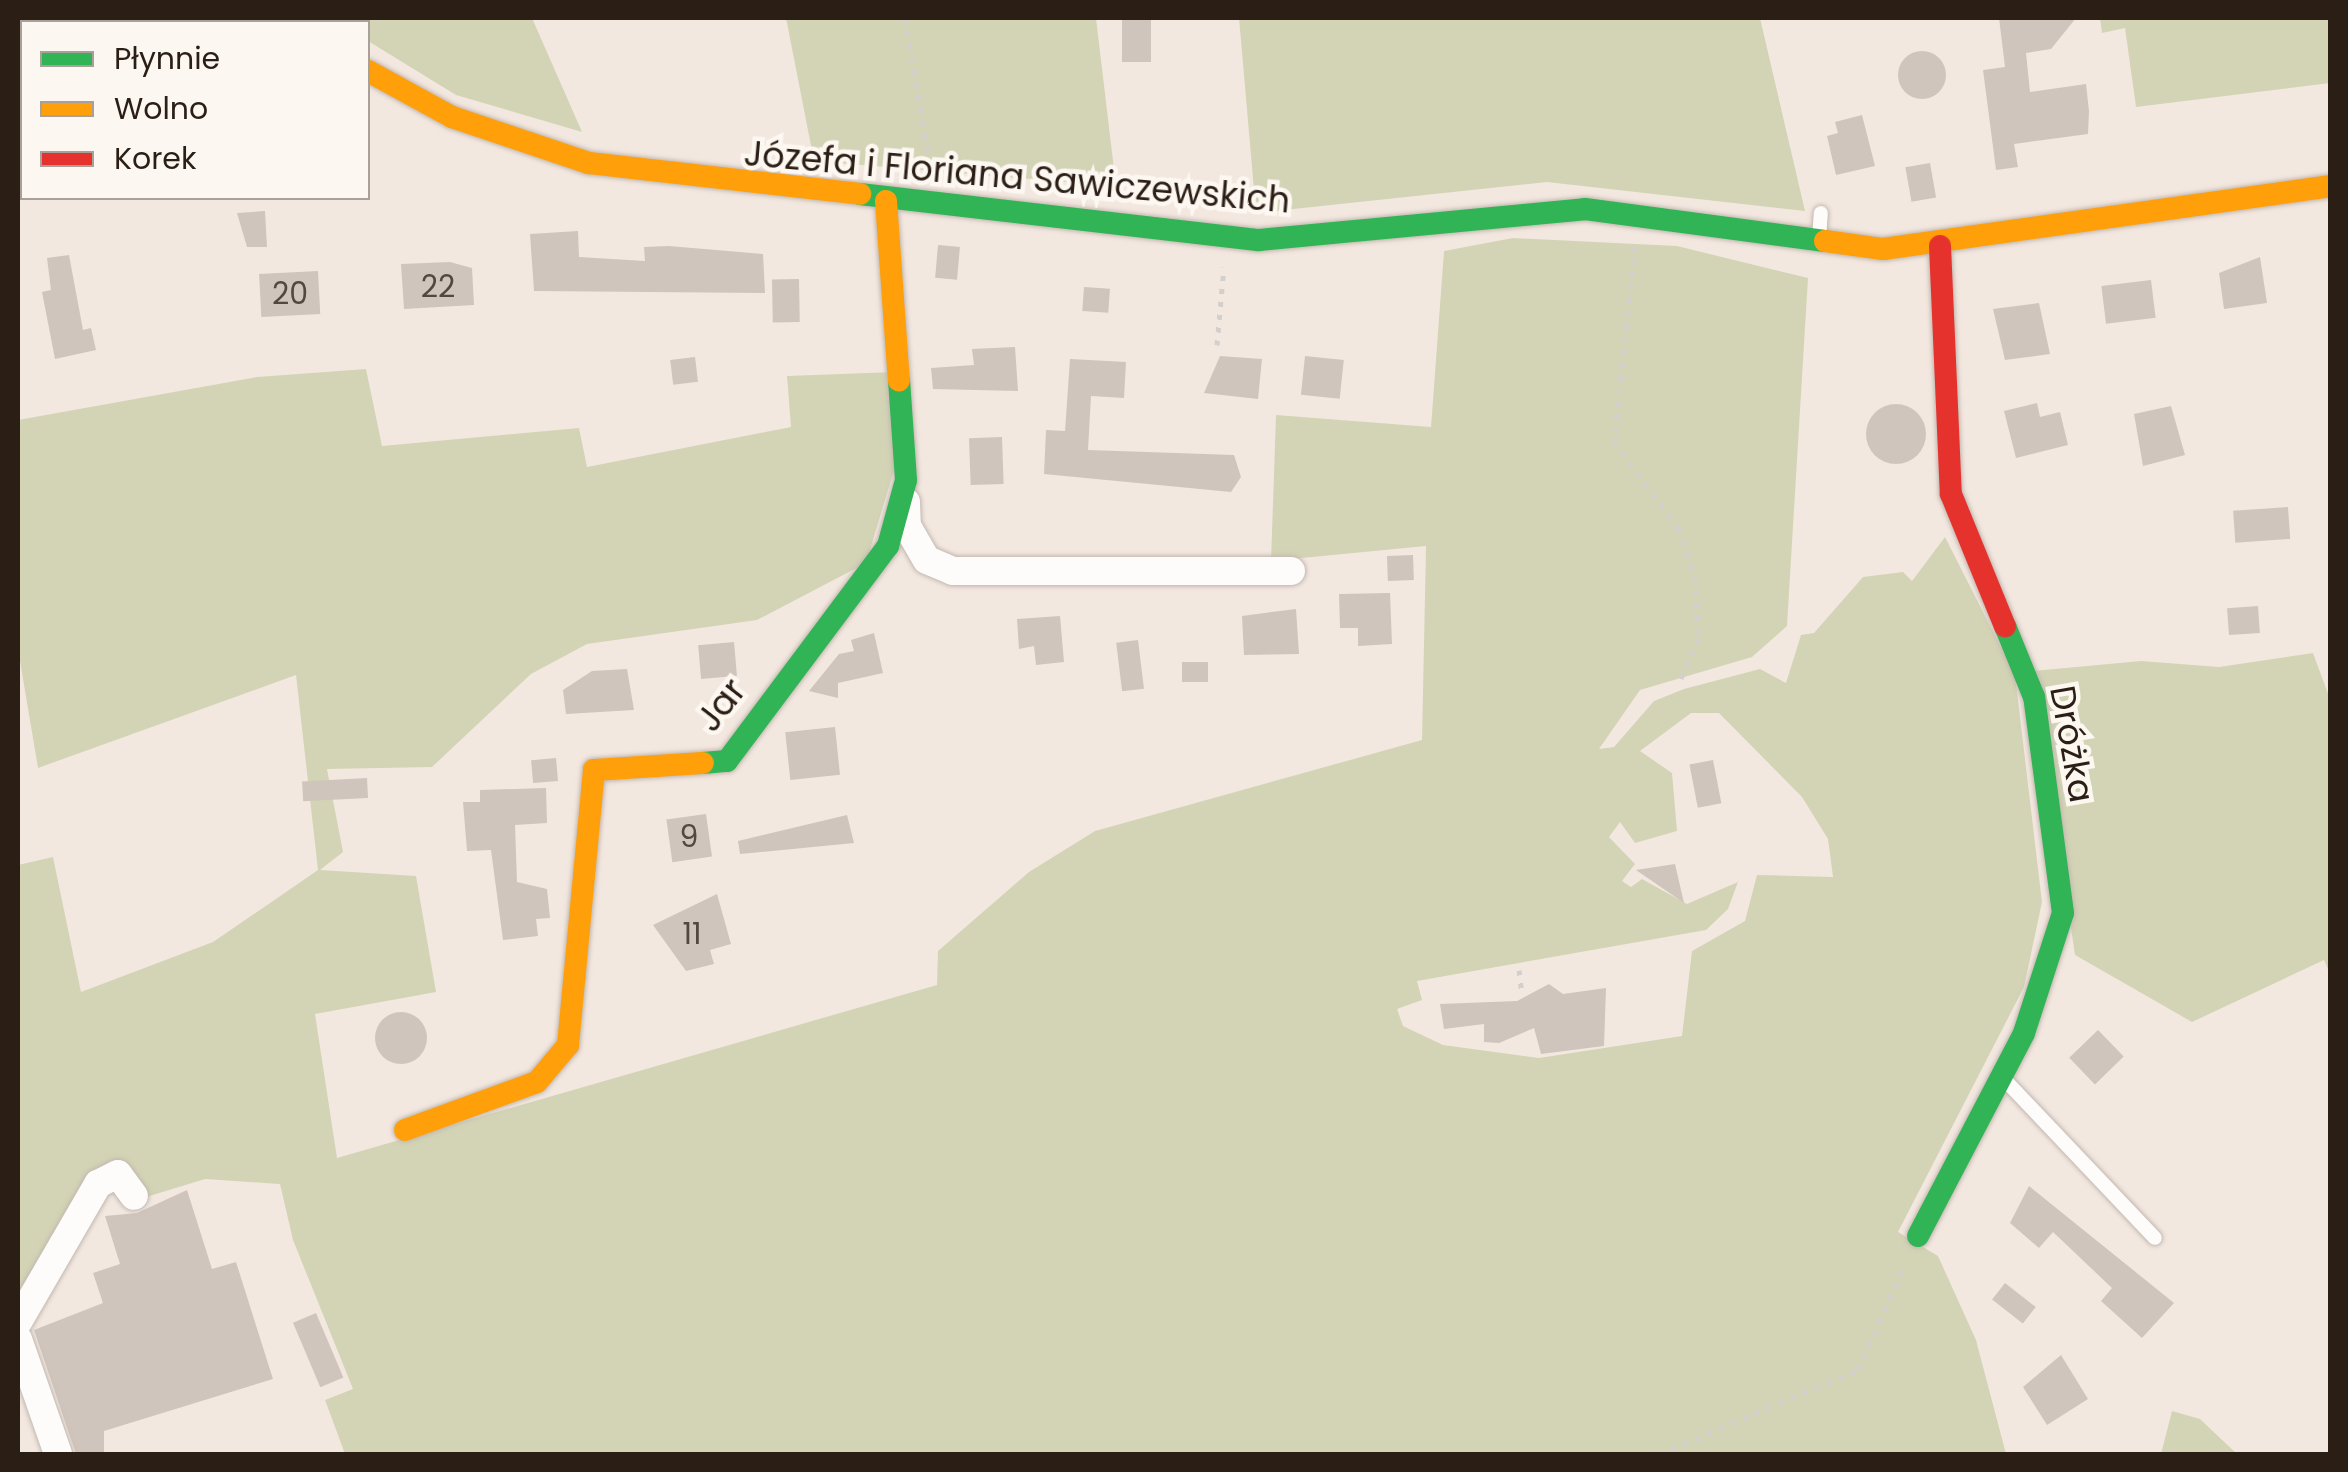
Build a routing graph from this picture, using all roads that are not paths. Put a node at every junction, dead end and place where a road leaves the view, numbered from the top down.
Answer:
1 (370, 73) edge
2 (2330, 186) edge
3 (886, 202) junction
4 (1821, 213) dead end
5 (1818, 245) junction
6 (1940, 246) junction
7 (906, 480) junction
8 (1291, 571) dead end
9 (2002, 1077) junction
10 (405, 1130) dead end
11 (134, 1196) dead end
12 (1918, 1236) road end
13 (2155, 1238) dead end
14 (18, 1322) edge
15 (18, 1339) edge
16 (58, 1454) edge

1 - 3 street, Józefa i Floriana Sawiczewskich
2 - 6 street, Józefa i Floriana Sawiczewskich
3 - 5 street, Józefa i Floriana Sawiczewskich
3 - 7 street, Jar
4 - 5 lane
5 - 6 street, Józefa i Floriana Sawiczewskich
6 - 9 street, Dróżka
7 - 8 street
7 - 10 street, Jar
9 - 12 street, Dróżka
9 - 13 lane
11 - 14 street
15 - 16 street

